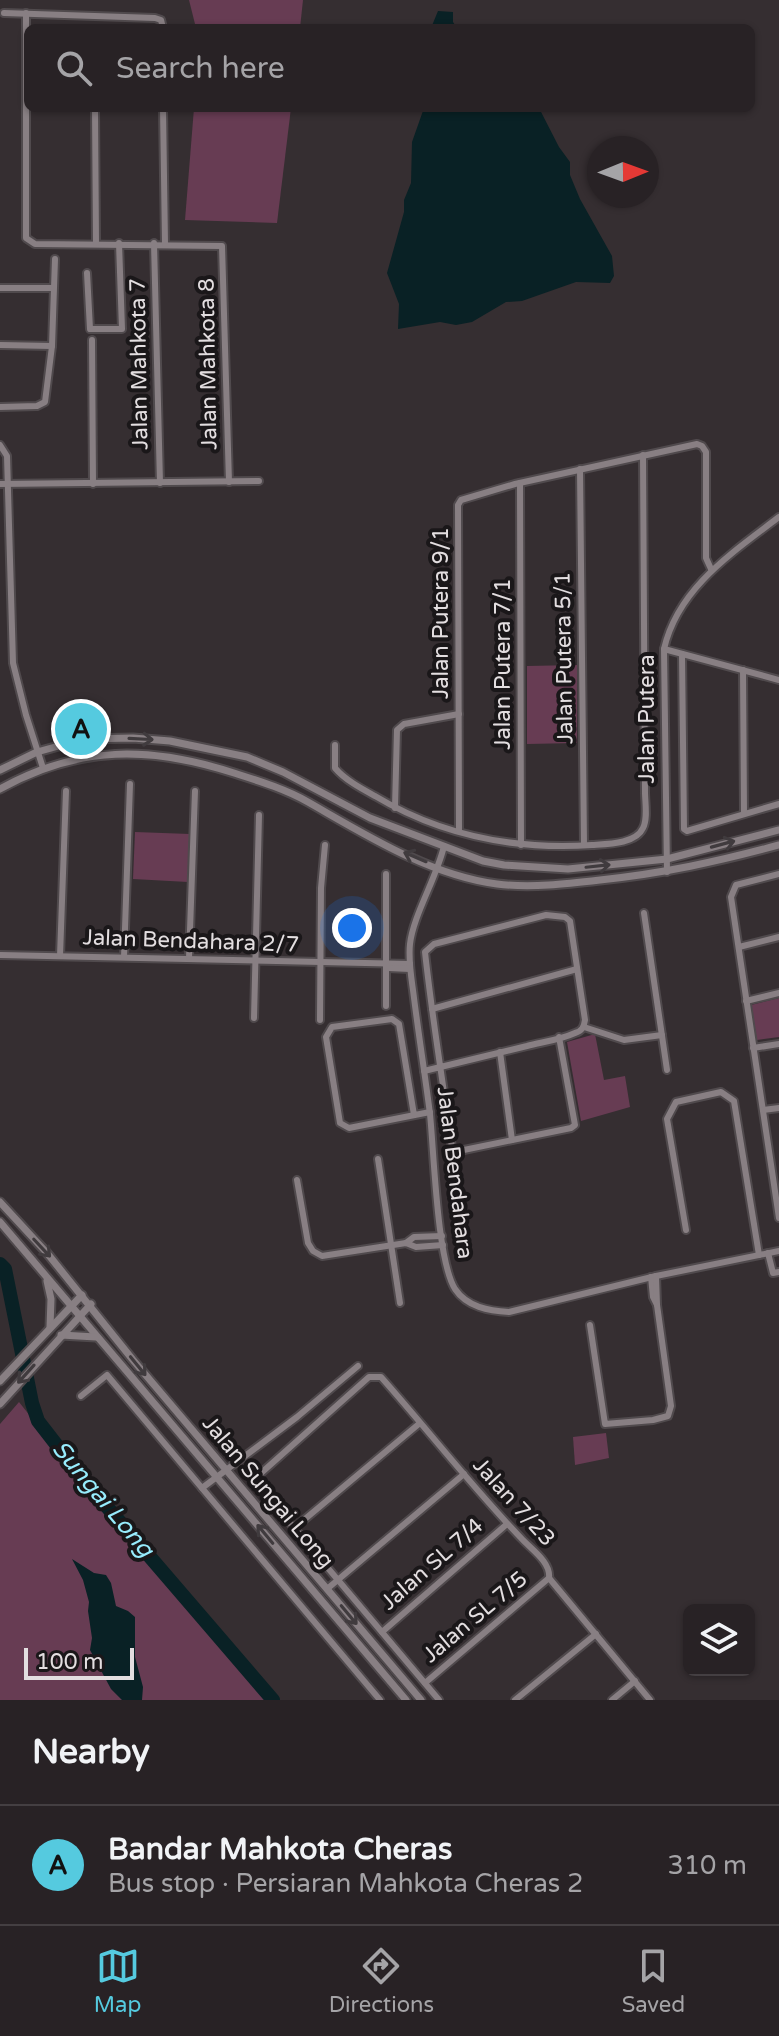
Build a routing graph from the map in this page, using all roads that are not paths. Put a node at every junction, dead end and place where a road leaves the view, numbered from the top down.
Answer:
1 (4, 13) dead end
2 (26, 13) junction
3 (95, 17) junction
4 (26, 24) edge
5 (95, 24) edge
6 (162, 24) edge
7 (26, 112) edge
8 (95, 112) edge
9 (163, 112) edge
10 (96, 243) junction
11 (119, 243) junction
12 (154, 243) junction
13 (165, 244) junction
14 (55, 259) dead end
15 (87, 273) dead end
16 (0, 288) edge
17 (53, 288) junction
18 (92, 340) dead end
19 (0, 345) edge
20 (52, 346) junction
21 (0, 407) edge
22 (0, 445) edge
23 (643, 455) junction
24 (580, 469) junction
25 (259, 481) dead end
26 (229, 482) junction
27 (160, 483) junction
28 (520, 483) junction
29 (4, 484) edge
30 (93, 484) junction
31 (779, 517) edge
32 (711, 569) junction
33 (1, 600) edge
34 (10, 600) junction
35 (664, 649) junction
36 (682, 654) junction
37 (743, 670) junction
38 (779, 680) edge
39 (459, 714) junction
40 (335, 745) dead end
41 (664, 750) junction
42 (645, 751) junction
43 (37, 752) junction
44 (43, 768) junction
45 (0, 770) edge
46 (130, 784) dead end
47 (0, 789) edge
48 (66, 791) dead end
49 (195, 791) dead end
50 (779, 804) edge
51 (395, 808) junction
52 (744, 813) junction
53 (259, 815) dead end
54 (779, 830) edge
55 (459, 831) junction
56 (325, 845) dead end
57 (521, 845) junction
58 (584, 845) junction
59 (779, 845) edge
60 (444, 846) junction
61 (667, 859) junction
62 (439, 868) junction
63 (667, 872) junction
64 (386, 874) dead end
65 (779, 874) edge
66 (644, 913) dead end
67 (779, 937) edge
68 (739, 947) junction
69 (0, 955) edge
70 (60, 956) junction
71 (124, 957) junction
72 (189, 958) junction
73 (255, 961) junction
74 (321, 963) junction
75 (384, 966) junction
76 (410, 967) junction
77 (577, 969) junction
78 (779, 993) edge
79 (746, 1001) junction
80 (386, 1006) dead end
81 (432, 1009) junction
82 (254, 1018) dead end
83 (320, 1020) dead end
84 (584, 1027) junction
85 (662, 1035) junction
86 (559, 1037) junction
87 (779, 1044) edge
88 (753, 1048) junction
89 (500, 1052) junction
90 (441, 1067) junction
91 (667, 1070) dead end
92 (424, 1071) junction
93 (779, 1108) edge
94 (763, 1110) junction
95 (430, 1112) junction
96 (414, 1115) junction
97 (512, 1140) junction
98 (378, 1159) dead end
99 (775, 1168) edge
100 (297, 1180) dead end
101 (0, 1202) edge
102 (779, 1218) edge
103 (0, 1222) edge
104 (686, 1230) dead end
105 (442, 1236) junction
106 (406, 1243) junction
107 (443, 1245) junction
108 (391, 1246) junction
109 (779, 1251) edge
110 (768, 1253) junction
111 (759, 1255) junction
112 (43, 1272) junction
113 (779, 1272) edge
114 (653, 1277) junction
115 (82, 1295) junction
116 (400, 1303) dead end
117 (91, 1304) junction
118 (71, 1305) junction
119 (79, 1315) junction
120 (590, 1325) dead end
121 (49, 1330) junction
122 (61, 1335) junction
123 (98, 1337) junction
124 (358, 1366) dead end
125 (0, 1381) edge
126 (81, 1396) dead end
127 (0, 1404) edge
128 (420, 1423) junction
129 (226, 1470) junction
130 (464, 1474) junction
131 (216, 1478) junction
132 (202, 1488) junction
133 (507, 1524) junction
134 (293, 1529) junction
135 (549, 1578) junction
136 (337, 1580) junction
137 (327, 1589) junction
138 (382, 1632) junction
139 (596, 1634) junction
140 (635, 1681) junction
141 (425, 1683) junction
142 (380, 1700) edge
143 (406, 1700) edge
144 (421, 1700) edge
145 (439, 1700) edge
146 (515, 1700) edge
147 (612, 1700) edge
148 (650, 1700) edge

1 - 2 street
2 - 3 street
2 - 4 street
3 - 5 street
3 - 6 street
7 - 10 street
8 - 10 street
9 - 13 street
10 - 11 street
11 - 12 street
11 - 15 street
12 - 13 street
12 - 27 street, Jalan Mahkota 7
13 - 26 street, Jalan Mahkota 8
14 - 17 street
16 - 17 street
17 - 20 street
18 - 30 street
19 - 20 street
20 - 21 street
22 - 29 street
23 - 24 street, Jalan Putera 9/1
23 - 32 street, Jalan Putera 9/1
23 - 42 street
24 - 28 street, Jalan Putera 9/1
24 - 58 street, Jalan Putera 5/1
25 - 26 street
26 - 27 street
27 - 30 street
28 - 39 street, Jalan Putera 9/1
28 - 57 street, Jalan Putera 7/1
29 - 30 street
29 - 34 street
31 - 32 street, Jalan Putera
32 - 35 street, Jalan Putera
33 - 34 street
34 - 43 street
35 - 36 street
35 - 41 street, Jalan Putera
36 - 37 street
36 - 52 street
37 - 38 street
37 - 52 street
39 - 51 street
39 - 55 street, Jalan Putera 9/1
40 - 51 street
41 - 42 street
41 - 61 street, Jalan Putera
42 - 58 street
43 - 44 street
43 - 45 street
43 -> 60 street
44 - 47 street
62 -> 44 street
46 - 71 street
48 - 70 street
49 - 72 street
50 - 52 street
51 - 55 street
53 - 73 street
61 -> 54 street
55 - 57 street
56 - 74 street
57 - 58 street
59 - 63 street
60 -> 61 street
60 - 62 street, Jalan Bendahara
61 - 63 street, Jalan Putera
62 - 63 street
62 - 76 street, Jalan Bendahara
64 - 75 street
65 - 68 street
66 - 85 street
67 - 68 street
68 - 79 street
69 - 70 street, Jalan Bendahara 2/7
70 - 71 street, Jalan Bendahara 2/7
71 - 72 street, Jalan Bendahara 2/7
72 - 73 street, Jalan Bendahara 2/7
73 - 74 street, Jalan Bendahara 2/7
73 - 82 street
74 - 75 street, Jalan Bendahara 2/7
74 - 83 street
75 - 76 street, Jalan Bendahara 2/7
75 - 80 street
76 - 92 street, Jalan Bendahara
77 - 81 street
77 - 81 street
77 - 84 street
78 - 79 street
79 - 88 street
81 - 90 street
84 - 85 street
84 - 86 street
85 - 91 street
86 - 89 street
86 - 97 street
87 - 88 street
88 - 94 street
89 - 90 street
89 - 97 street
90 - 92 street
90 - 97 street
92 - 95 street, Jalan Bendahara
93 - 94 street
94 - 99 street
95 - 96 street
95 - 105 street, Jalan Bendahara
96 - 96 street
98 - 108 street
99 - 102 street
100 - 108 street
101 -> 115 street, Jalan Sungai Long
103 - 112 street, Jalan Sungai Long
104 - 111 street
105 - 106 street
105 - 107 street, Jalan Bendahara
106 - 107 street
106 - 108 street
107 - 114 street, Jalan Bendahara
108 - 116 street
109 - 110 street, Jalan Bendahara
110 - 111 street, Jalan Bendahara
110 - 113 street
111 - 114 street, Jalan Bendahara
112 - 118 street, Jalan Sungai Long
112 - 121 street
114 - 120 street
115 - 117 street, Jalan Sungai Long
115 - 118 street
117 - 119 street
117 -> 129 street, Jalan Sungai Long
118 - 119 street, Jalan Sungai Long
118 - 121 street
119 - 122 street
119 - 123 street, Jalan Sungai Long
121 - 125 street
122 - 123 street
122 -> 127 street
123 - 131 street, Jalan Sungai Long
124 - 129 street
126 - 132 street
128 - 130 street, Jalan 7/23
128 - 134 street
128 - 134 street, Jalan 7/23
129 - 131 street
129 - 137 street, Jalan Sungai Long
130 - 133 street, Jalan 7/23
130 - 136 street
131 - 132 street
143 -> 131 street, Jalan Sungai Long
132 - 142 street
133 - 135 street, Jalan 7/23
133 - 138 street, Jalan SL 7/4
134 - 136 street
135 - 139 street, Jalan 7/23
135 - 141 street, Jalan SL 7/5
136 - 137 street
136 - 138 street
137 -> 144 street, Jalan Sungai Long
138 - 141 street
139 - 140 street, Jalan 7/23
139 - 146 street
140 - 147 street
140 - 148 street, Jalan 7/23
141 - 145 street

